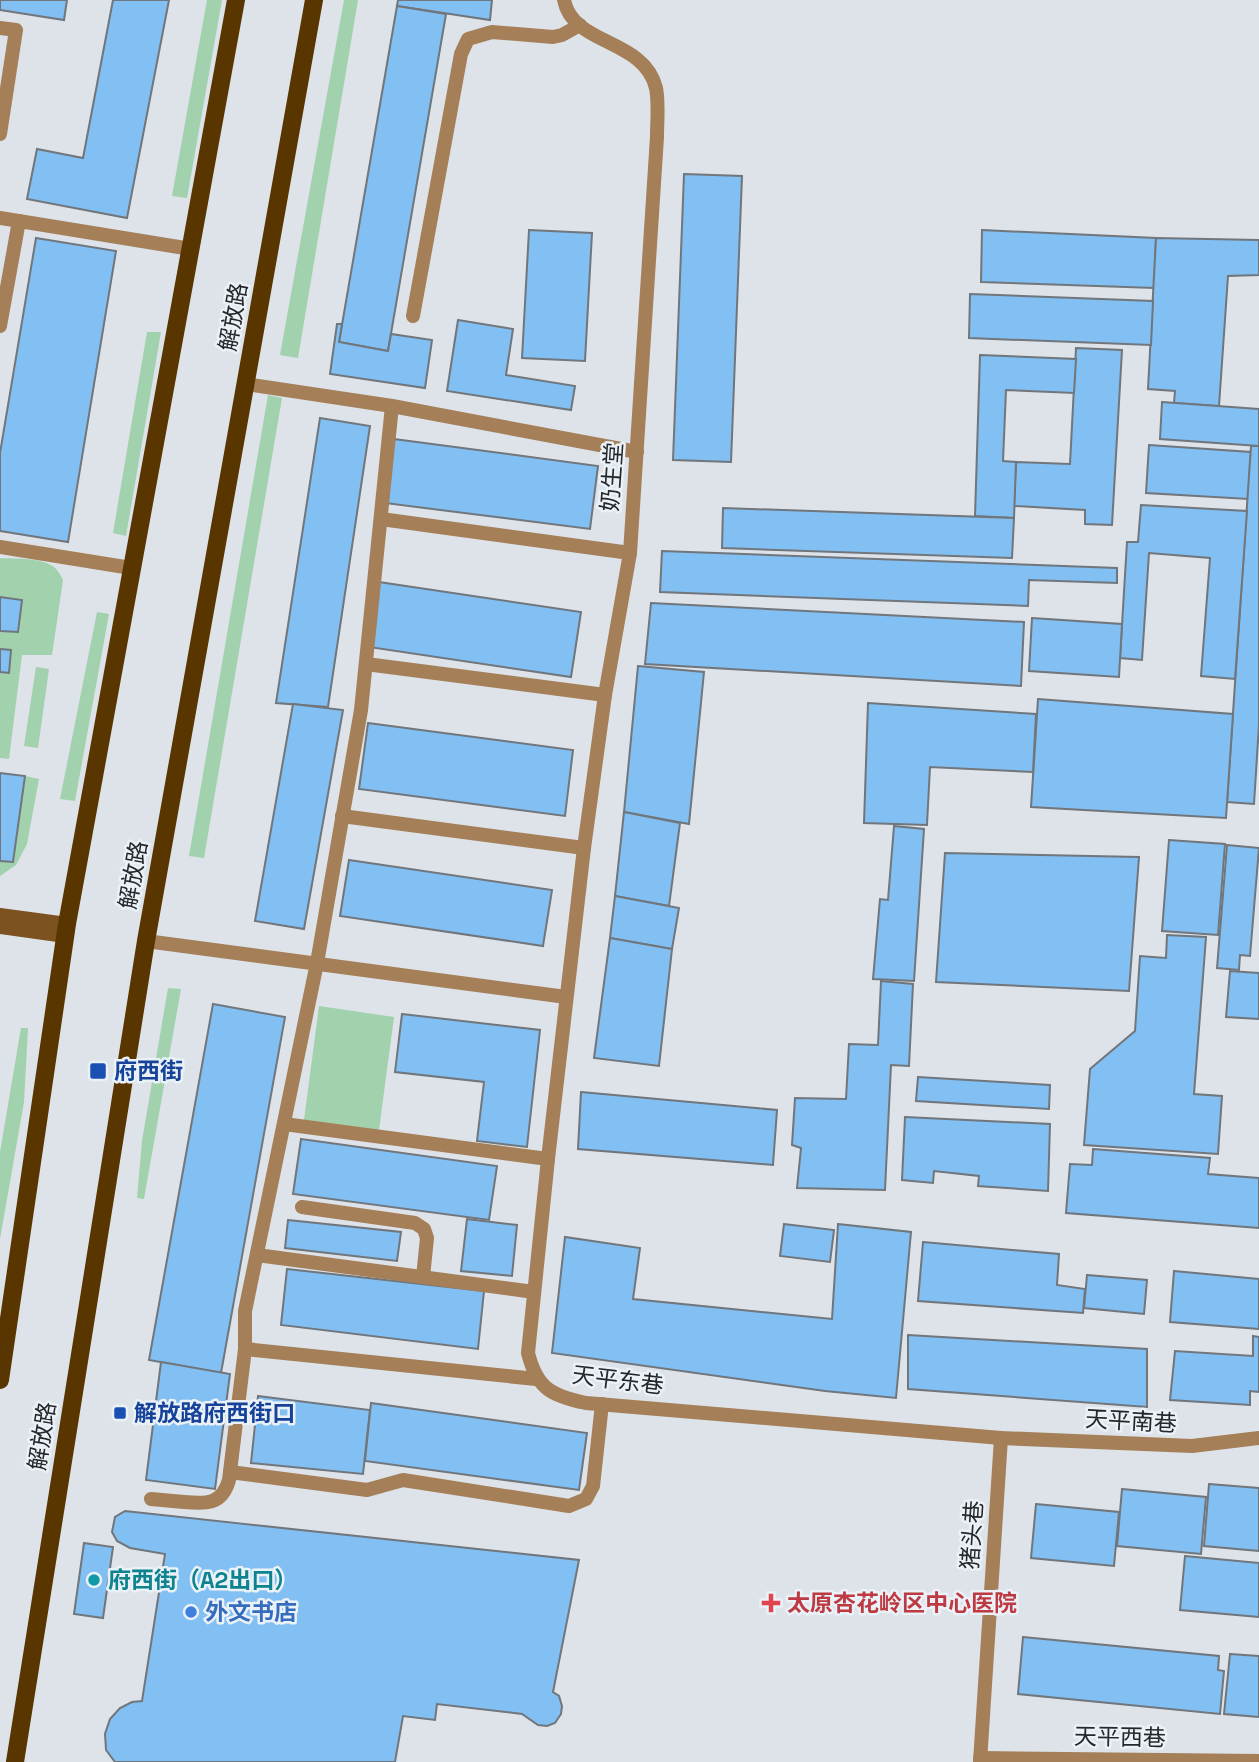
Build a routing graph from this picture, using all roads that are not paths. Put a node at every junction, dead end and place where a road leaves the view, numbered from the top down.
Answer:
1 (236, 0) edge
2 (314, 0) edge
3 (564, 0) edge
4 (580, 25) junction
5 (0, 28) edge
6 (0, 134) edge
7 (0, 218) edge
8 (19, 221) junction
9 (191, 249) junction
10 (412, 316) dead end
11 (0, 326) edge
12 (246, 384) junction
13 (392, 406) junction
14 (637, 452) junction
15 (381, 519) junction
16 (0, 547) edge
17 (630, 553) junction
18 (131, 568) junction
19 (366, 664) junction
20 (605, 695) junction
21 (342, 816) junction
22 (584, 848) junction
23 (0, 915) edge
24 (0, 928) edge
25 (66, 930) junction
26 (146, 941) junction
27 (317, 963) junction
28 (566, 997) junction
29 (284, 1124) junction
30 (548, 1159) junction
31 (302, 1207) dead end
32 (257, 1255) junction
33 (423, 1277) junction
34 (534, 1292) junction
35 (3, 1344) edge
36 (245, 1349) junction
37 (536, 1379) junction
38 (0, 1380) edge
39 (602, 1404) junction
40 (1001, 1438) junction
41 (1259, 1438) edge
42 (230, 1472) junction
43 (150, 1499) dead end
44 (980, 1760) edge
45 (1259, 1760) edge
46 (15, 1762) edge

1 - 9 main road
2 - 12 main road, 解放路
3 - 4 street, 奶生堂
4 - 10 street
4 - 14 street, 奶生堂
5 - 6 street
7 - 8 street
8 - 9 street
8 - 11 street
9 - 18 main road
12 - 13 street
12 - 26 main road, 解放路
13 - 14 street
13 - 15 street
14 - 17 street, 奶生堂
15 - 17 street
15 - 19 street
16 - 18 street
17 - 20 street, 奶生堂
18 - 25 main road
19 - 20 street
19 - 21 street
20 - 22 street, 奶生堂
21 - 22 street
21 - 27 street
22 - 28 street, 奶生堂
23 - 25 street
24 - 25 street
25 - 35 main road
26 - 27 street
26 - 46 main road, 解放路
27 - 28 street
27 - 29 street
28 - 30 street
29 - 30 street
29 - 32 street
30 - 34 street
31 - 33 street
32 - 33 street
32 - 36 street
33 - 34 street
34 - 37 street
35 - 38 main road
36 - 37 street
36 - 42 street
37 - 39 street, 天平东巷
39 - 40 street, 天平东巷
39 - 42 street
40 - 41 street, 天平南巷
40 - 44 street, 猪头巷
42 - 43 street
44 - 45 street, 天平西巷

